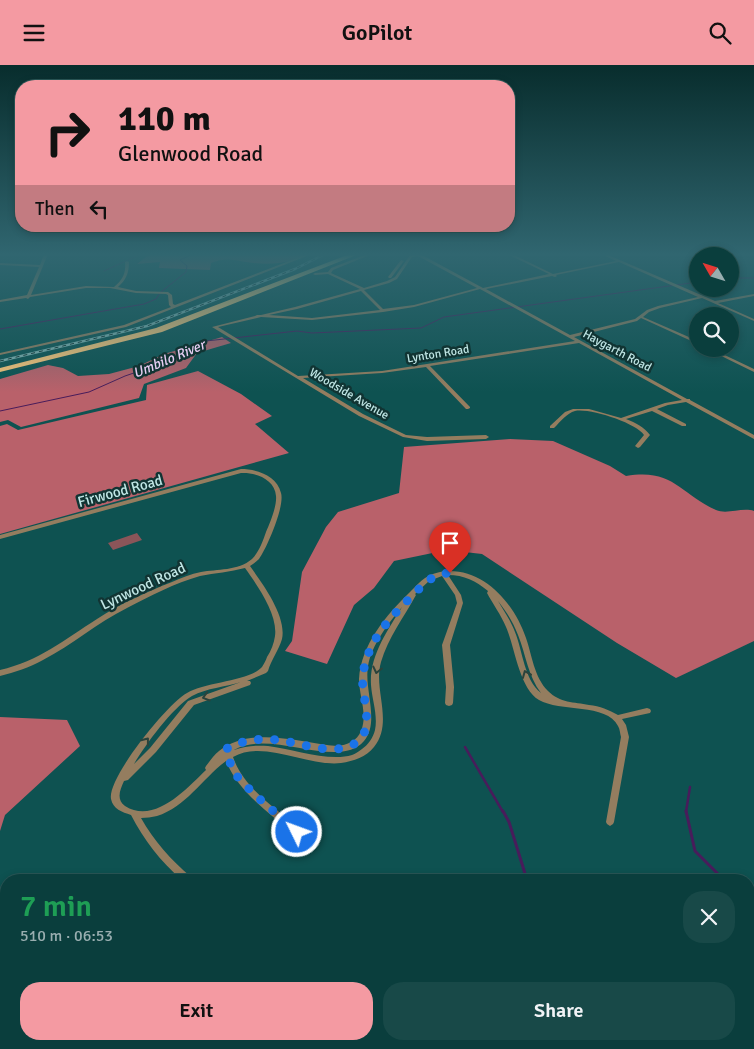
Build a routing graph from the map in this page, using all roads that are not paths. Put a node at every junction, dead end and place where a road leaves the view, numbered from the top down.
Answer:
1 (170, 300) edge
2 (193, 300) edge
3 (229, 300) edge
4 (240, 300) edge
5 (318, 300) edge
6 (373, 300) edge
7 (437, 300) edge
8 (502, 300) edge
9 (692, 300) edge
10 (710, 300) edge
11 (727, 300) edge
12 (715, 302) junction
13 (175, 307) junction
14 (382, 311) junction
15 (257, 316) junction
16 (640, 317) junction
17 (754, 319) edge
18 (569, 337) junction
19 (689, 339) edge
20 (579, 342) junction
21 (0, 354) edge
22 (725, 357) edge
23 (428, 365) junction
24 (0, 368) edge
25 (754, 371) edge
26 (298, 377) junction
27 (682, 397) junction
28 (688, 401) junction
29 (667, 404) junction
30 (468, 408) dead end
31 (654, 409) junction
32 (622, 419) junction
33 (684, 425) dead end
34 (552, 427) dead end
35 (486, 437) dead end
36 (754, 437) edge
37 (638, 446) dead end
38 (0, 537) edge
39 (246, 565) junction
40 (443, 573) junction
41 (413, 595) junction
42 (0, 673) edge
43 (449, 703) dead end
44 (646, 711) dead end
45 (616, 718) junction
46 (227, 752) junction
47 (134, 813) junction
48 (610, 822) dead end
49 (297, 832) dead end
50 (182, 874) edge

1 - 13 street
2 - 13 street
3 - 24 highway
4 - 24 highway
5 - 15 street
6 - 14 street
7 - 14 street
8 - 18 street, Haygarth Road
9 - 16 street
10 - 12 street
11 - 12 street
12 - 17 street
13 - 21 street
14 - 15 street
15 - 26 street, Woodside Avenue
16 - 18 street
16 - 19 street
18 - 20 street, Haygarth Road
20 - 23 street, Lynton Road
20 - 27 street, Haygarth Road
22 - 25 street
23 - 26 street, Lynton Road
23 - 30 street
26 - 35 street, Woodside Avenue
27 - 28 street, Haygarth Road
27 - 29 street
28 - 29 street
28 - 36 street, Haygarth Road
29 - 31 street
31 - 32 street
31 - 33 street
32 - 34 street
32 - 37 street
38 - 39 street, Firwood Road
39 - 42 street, Lynwood Road
39 - 47 street
40 - 41 street
40 - 43 street
40 - 45 street
41 - 46 street
41 -> 46 street
44 - 45 street
45 - 48 street
46 - 47 street
46 - 49 street
47 - 50 street

